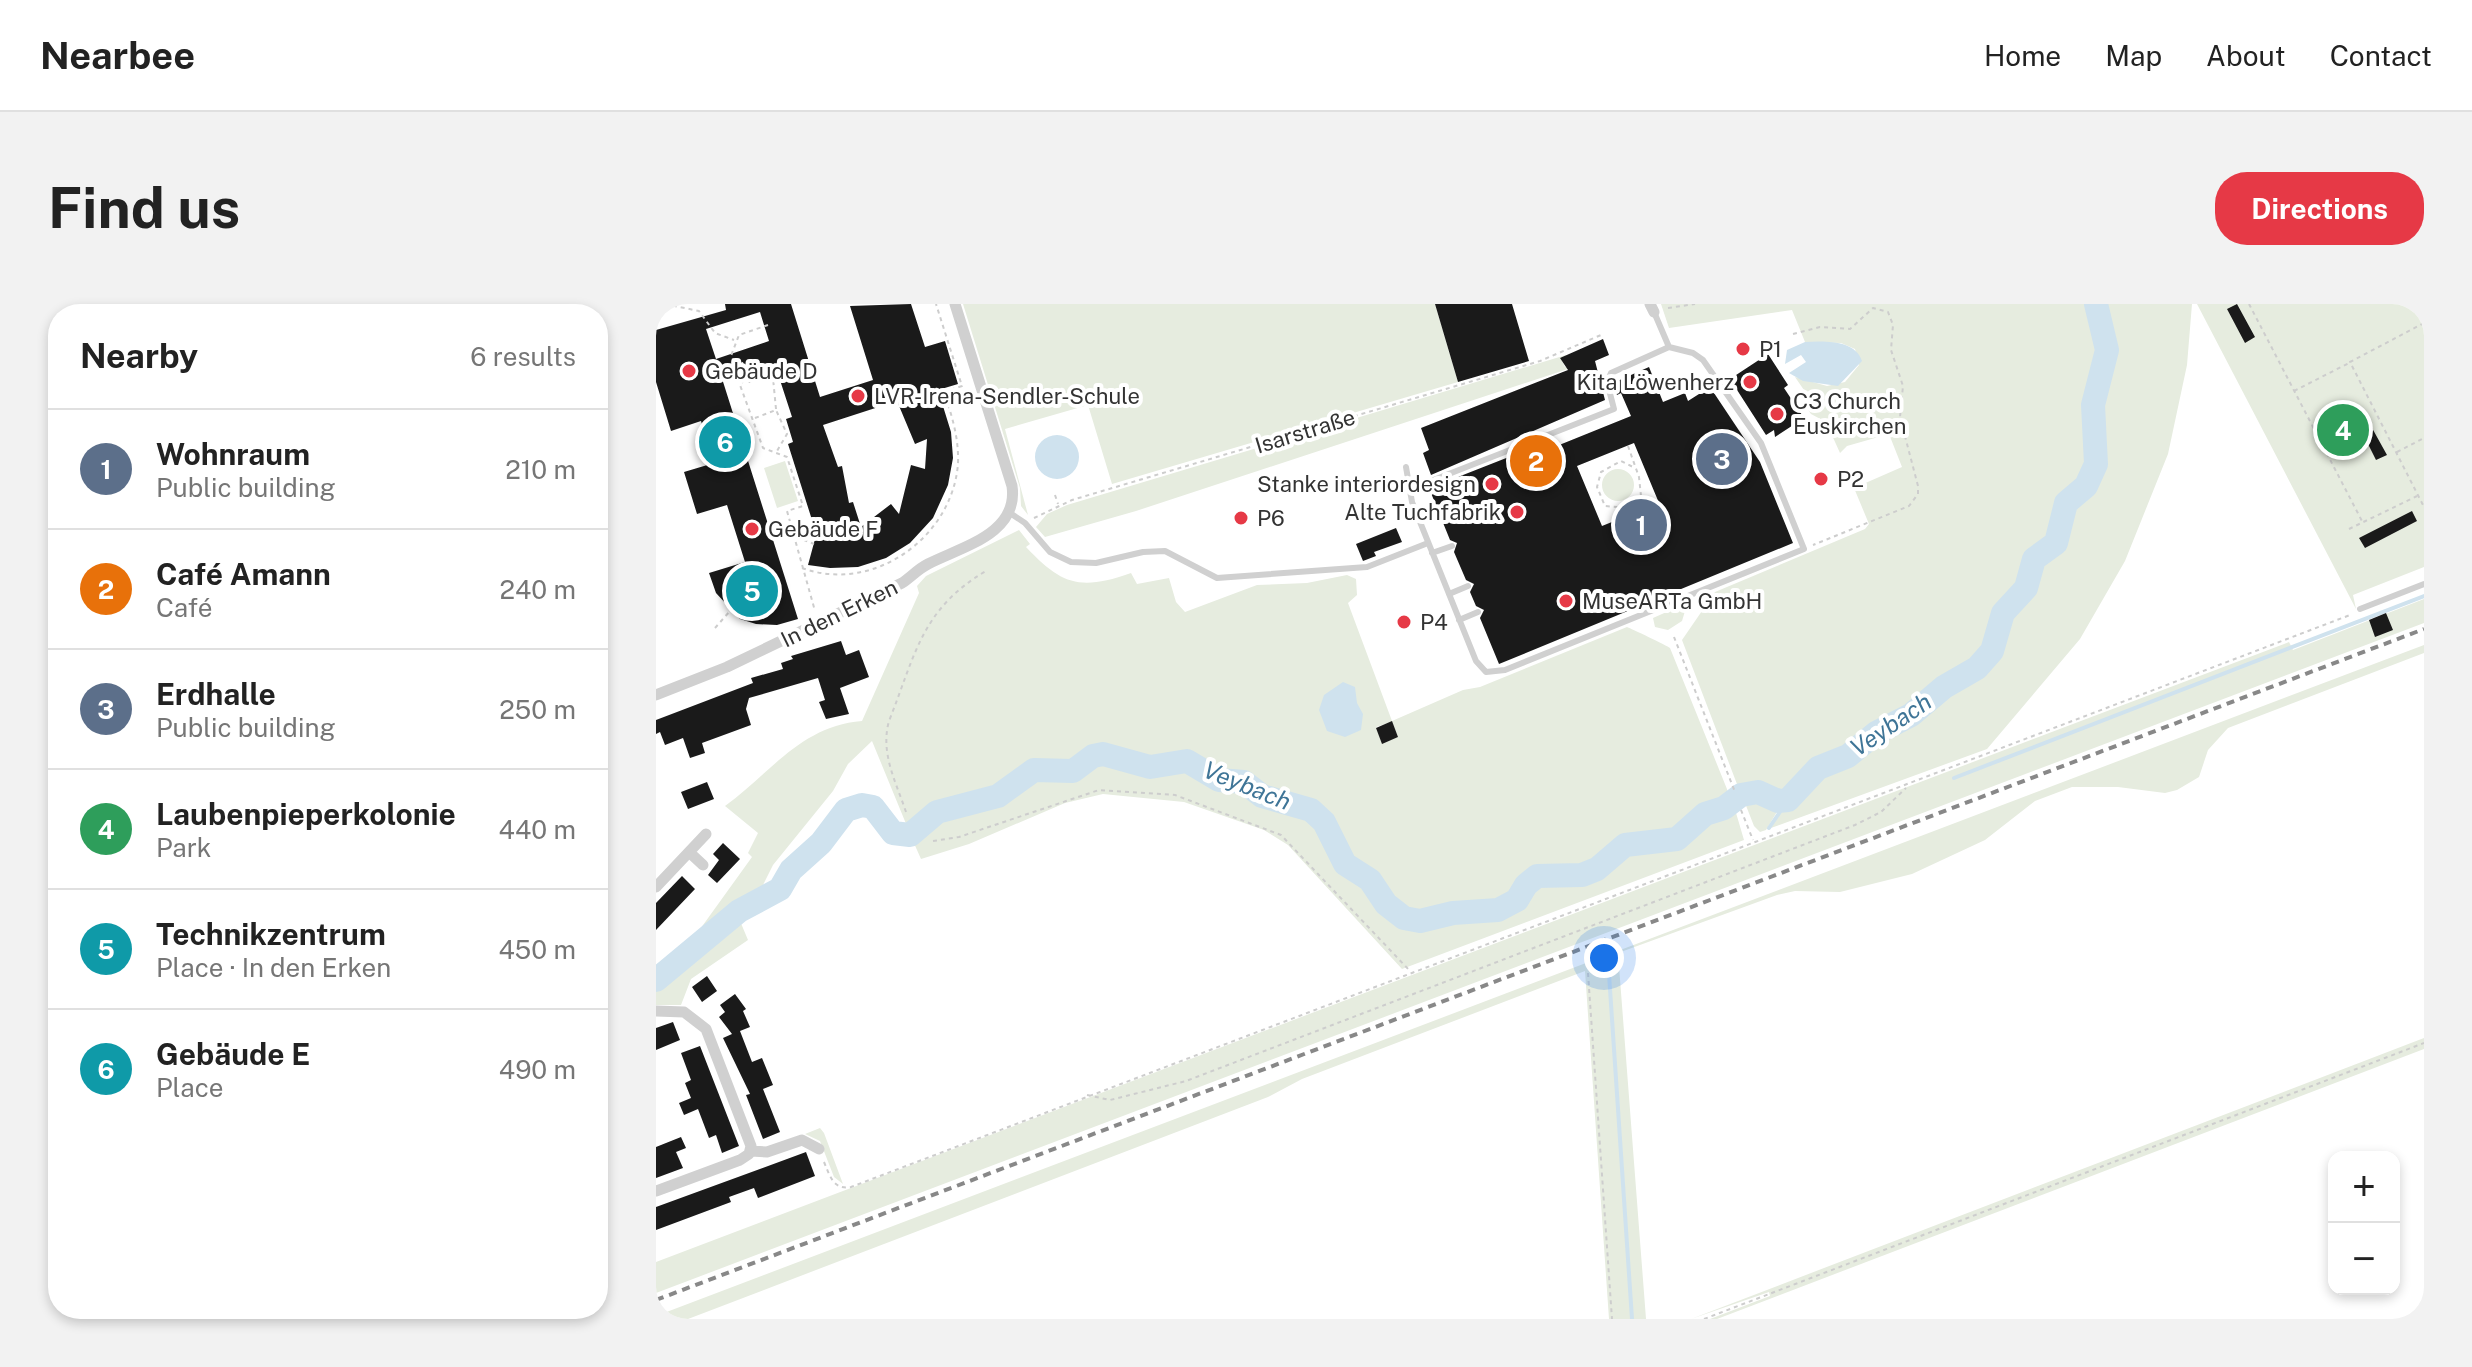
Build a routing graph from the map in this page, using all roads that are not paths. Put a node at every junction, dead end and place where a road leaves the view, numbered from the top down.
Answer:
1 (955, 304) edge
2 (1654, 309) edge
3 (1669, 347) junction
4 (1406, 467) dead end
5 (1408, 490) junction
6 (1010, 513) junction
7 (1428, 543) junction
8 (1452, 546) dead end
9 (1432, 553) junction
10 (2424, 584) edge
11 (1468, 586) dead end
12 (1449, 594) junction
13 (2360, 609) road end
14 (1478, 612) dead end
15 (1459, 620) junction
16 (656, 695) edge
17 (706, 834) dead end
18 (689, 852) junction
19 (703, 865) dead end
20 (656, 887) edge
21 (656, 1011) edge
22 (819, 1149) road end
23 (751, 1151) junction
24 (656, 1191) edge

1 - 6 street
2 - 3 lane
3 - 5 lane
3 - 15 lane
4 - 5 lane
5 - 7 lane
6 - 7 lane
6 - 16 street, In den Erken
7 - 9 lane
8 - 9 lane
9 - 12 lane
10 - 13 lane
11 - 12 lane
12 - 15 lane
14 - 15 lane
17 - 18 street
18 - 19 street
18 - 20 street
21 - 23 street
22 - 23 street
23 - 24 street

